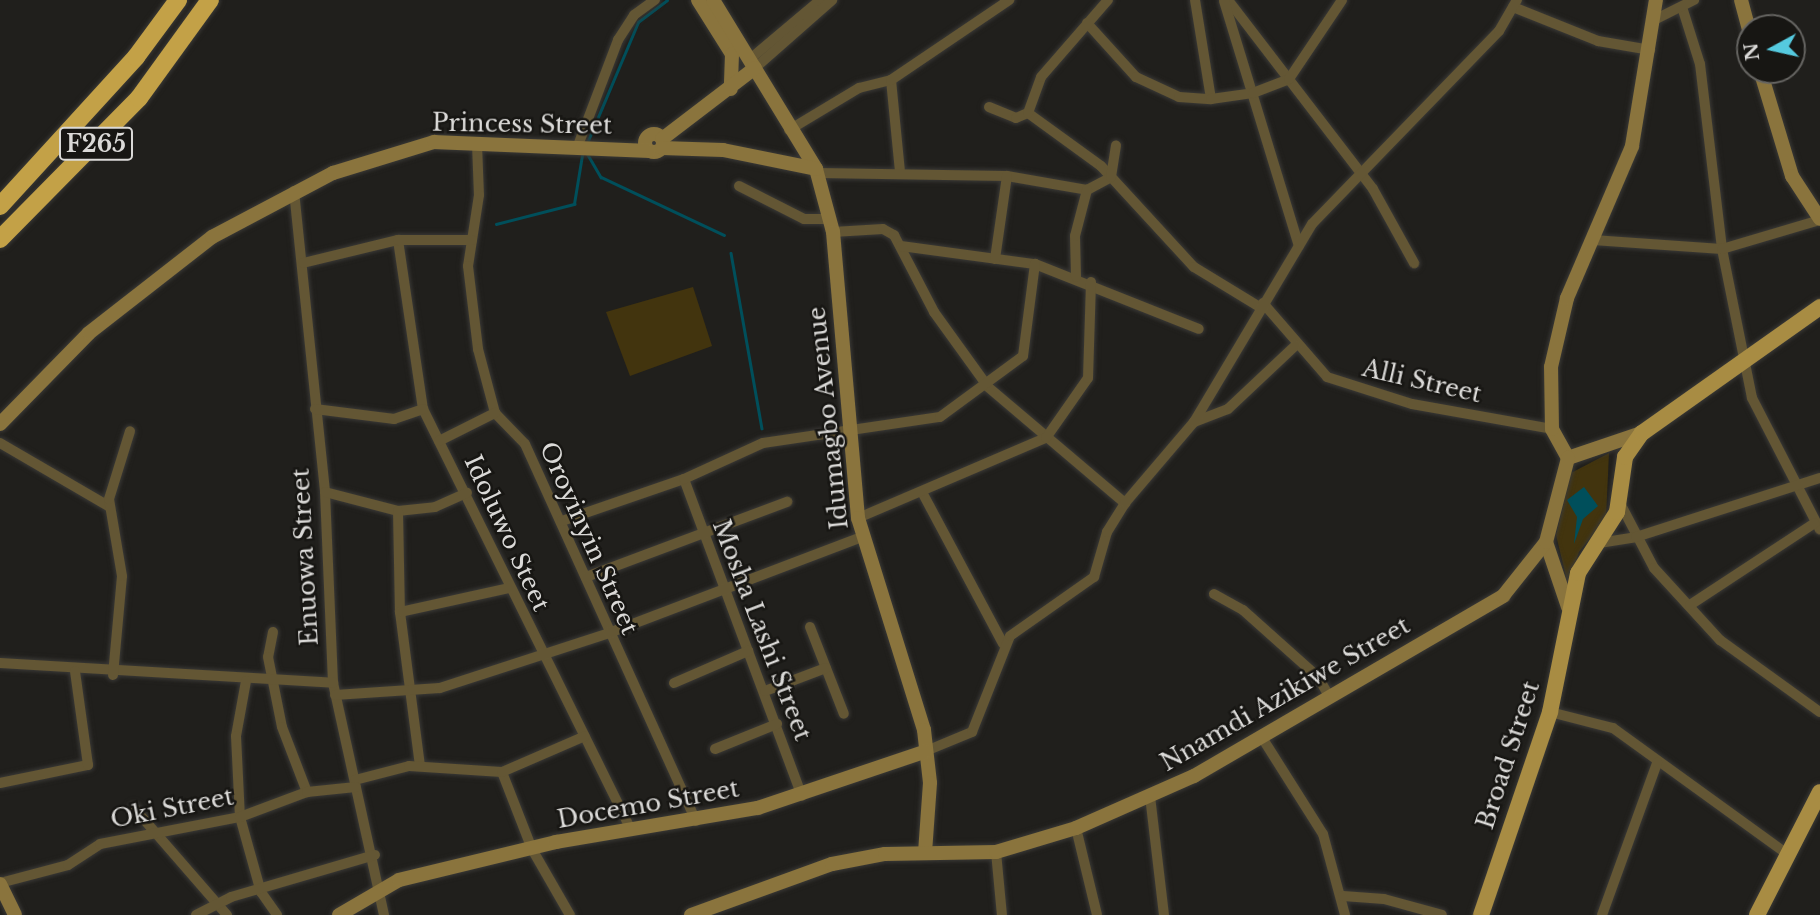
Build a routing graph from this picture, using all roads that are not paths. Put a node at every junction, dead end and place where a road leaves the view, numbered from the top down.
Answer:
1 (178, 0) edge
2 (210, 0) edge
3 (226, 0) edge
4 (654, 0) edge
5 (698, 0) edge
6 (713, 0) edge
7 (820, 0) edge
8 (832, 0) edge
9 (1009, 0) edge
10 (1108, 0) edge
11 (1195, 0) edge
12 (1226, 0) edge
13 (1342, 0) edge
14 (1656, 0) edge
15 (1694, 0) edge
16 (1515, 4) edge
17 (1682, 6) junction
18 (168, 8) edge
19 (1654, 20) junction
20 (1087, 23) junction
21 (184, 39) junction
22 (1650, 50) junction
23 (752, 64) junction
24 (1289, 79) junction
25 (891, 80) junction
26 (1764, 84) edge
27 (730, 90) junction
28 (1253, 93) junction
29 (1211, 99) junction
30 (989, 107) dead end
31 (1028, 113) junction
32 (789, 130) junction
33 (477, 144) junction
34 (655, 144) junction
35 (1116, 145) dead end
36 (584, 148) junction
37 (817, 171) junction
38 (900, 172) junction
39 (1359, 172) junction
40 (1007, 176) junction
41 (1111, 177) junction
42 (739, 186) dead end
43 (1087, 190) junction
44 (294, 191) junction
45 (0, 206) edge
46 (1820, 220) edge
47 (831, 225) junction
48 (0, 239) edge
49 (398, 240) junction
50 (472, 240) junction
51 (1593, 240) junction
52 (901, 246) junction
53 (1299, 246) junction
54 (1723, 249) junction
55 (995, 258) junction
56 (303, 263) junction
57 (1414, 263) dead end
58 (1035, 264) junction
59 (1076, 277) junction
60 (1091, 282) junction
61 (1261, 304) junction
62 (1820, 307) edge
63 (1199, 329) dead end
64 (1296, 345) junction
65 (1744, 359) junction
66 (988, 387) junction
67 (315, 409) junction
68 (423, 409) junction
69 (495, 413) junction
70 (1194, 422) junction
71 (0, 424) edge
72 (851, 429) junction
73 (1552, 429) junction
74 (130, 431) dead end
75 (1642, 433) junction
76 (1046, 438) junction
77 (439, 441) junction
78 (0, 443) edge
79 (1568, 458) junction
80 (1820, 478) edge
81 (684, 479) junction
82 (1794, 489) junction
83 (325, 492) junction
84 (922, 492) junction
85 (467, 493) junction
86 (1618, 499) junction
87 (787, 502) dead end
88 (1125, 503) junction
89 (110, 507) junction
90 (398, 511) junction
91 (858, 518) junction
92 (562, 521) junction
93 (1818, 526) edge
94 (701, 532) junction
95 (862, 537) junction
96 (1636, 537) junction
97 (1546, 542) junction
98 (1599, 543) junction
99 (586, 577) junction
100 (509, 588) junction
101 (724, 589) junction
102 (1214, 594) dead end
103 (1690, 605) junction
104 (1568, 607) junction
105 (400, 612) junction
106 (810, 627) dead end
107 (273, 632) dead end
108 (609, 633) junction
109 (1003, 644) junction
110 (748, 651) junction
111 (543, 656) junction
112 (0, 663) edge
113 (826, 668) junction
114 (75, 671) junction
115 (113, 675) junction
116 (246, 681) junction
117 (274, 682) junction
118 (674, 682) dead end
119 (332, 683) junction
120 (765, 691) junction
121 (408, 694) junction
122 (335, 695) junction
123 (1329, 696) junction
124 (1550, 712) junction
125 (1820, 712) edge
126 (844, 714) dead end
127 (777, 724) junction
128 (585, 736) junction
129 (1261, 736) junction
130 (715, 749) dead end
131 (926, 751) junction
132 (1657, 763) junction
133 (420, 766) junction
134 (502, 772) junction
135 (0, 783) edge
136 (356, 783) junction
137 (307, 792) junction
138 (1820, 792) edge
139 (802, 796) junction
140 (1150, 796) junction
141 (134, 808) dead end
142 (240, 817) junction
143 (696, 821) junction
144 (630, 828) junction
145 (1076, 828) junction
146 (153, 831) junction
147 (532, 849) junction
148 (996, 852) junction
149 (925, 853) junction
150 (1787, 854) junction
151 (375, 855) junction
152 (0, 883) edge
153 (261, 892) junction
154 (375, 892) junction
155 (1343, 896) junction
156 (220, 901) junction
157 (15, 915) edge
158 (196, 915) edge
159 (226, 915) edge
160 (277, 915) edge
161 (340, 915) edge
162 (384, 915) edge
163 (570, 915) edge
164 (691, 915) edge
165 (1002, 915) edge
166 (1097, 915) edge
167 (1164, 915) edge
168 (1345, 915) edge
169 (1441, 915) edge
170 (1481, 915) edge
171 (1602, 915) edge
172 (1757, 915) edge

1 - 18 highway, F265
2 - 21 highway, F265
3 - 21 highway
4 - 36 street
5 - 27 main road
6 - 23 main road, Idumagbo Avenue
7 - 23 street
8 - 23 street
9 - 25 street
10 - 20 street
11 - 29 street
12 - 24 street
12 - 28 street
13 - 24 street
14 - 19 main road
15 - 17 street
16 - 22 street
16 - 39 street
17 - 19 street
17 - 54 street
18 - 45 highway, F265
19 - 22 main road
20 - 29 street
20 - 31 street
21 - 48 highway, F265
22 - 51 main road
23 - 27 main road, Princess Street
23 - 32 main road, Idumagbo Avenue
24 - 28 street
24 - 39 street
25 - 32 street
25 - 38 street
26 - 46 main road
27 - 34 main road, Princess Street
28 - 29 street
28 - 53 street
30 - 31 street
31 - 41 street
32 - 37 main road, Idumagbo Avenue
33 - 36 main road, Princess Street
33 - 44 main road, Princess Street
33 - 50 street, Oroyinyin Street
34 - 36 main road, Princess Street
34 - 37 main road
35 - 41 street
37 - 38 street
37 - 47 main road, Idumagbo Avenue
38 - 40 street
39 - 53 street
39 - 57 street
40 - 43 street
40 - 55 street
41 - 43 street
41 - 61 street
42 - 47 street
43 - 59 street
44 - 56 street, Enuowa Street
44 - 71 main road, Princess Street
46 - 54 street
47 - 52 street
47 - 72 main road, Idumagbo Avenue
49 - 50 street
49 - 56 street
49 - 68 street, Idoluwo Steet
50 - 69 street, Oroyinyin Street
51 - 54 street
51 - 73 main road
52 - 55 street
52 - 66 street
53 - 61 street
54 - 65 street
55 - 58 street
56 - 67 street, Enuowa Street
58 - 59 street
58 - 66 street
59 - 60 street
60 - 63 street
60 - 76 street
61 - 64 street, Alli Street
61 - 70 street
62 - 65 main road, Broad Street
64 - 70 street
64 - 73 street, Alli Street
65 - 75 main road, Broad Street
65 - 82 street
66 - 72 street
66 - 76 street
67 - 68 street
67 - 83 street, Enuowa Street
68 - 77 street, Idoluwo Steet
69 - 77 street
69 - 92 street, Oroyinyin Street
70 - 88 street
72 - 81 street
72 - 91 main road, Idumagbo Avenue
73 - 79 main road
74 - 89 street
75 - 79 main road, Broad Street
75 - 86 main road, Broad Street
76 - 84 street
76 - 88 street
77 - 85 street, Idoluwo Steet
78 - 89 street
79 - 97 main road, Nnamdi Azikiwe Street
80 - 82 street
81 - 92 street
81 - 94 street, Mosha Lashi Street
82 - 93 street
82 - 96 street
83 - 90 street
83 - 119 street, Enuowa Street
84 - 91 street
84 - 109 street
85 - 90 street
85 - 100 street, Idoluwo Steet
86 - 96 street
86 - 98 main road, Broad Street
87 - 94 street
88 - 109 street
89 - 115 street
90 - 105 street
91 - 95 main road, Idumagbo Avenue
92 - 99 street, Oroyinyin Street
93 - 103 street
94 - 99 street
94 - 101 street, Mosha Lashi Street
95 - 101 street
95 - 131 main road, Idumagbo Avenue
96 - 98 street
96 - 103 street
97 - 104 main road, Broad Street
97 - 123 main road, Nnamdi Azikiwe Street
98 - 104 main road, Broad Street
99 - 108 street, Oroyinyin Street
100 - 105 street
100 - 111 street, Idoluwo Steet
101 - 108 street
101 - 110 street, Mosha Lashi Street
102 - 123 street
103 - 125 street
104 - 124 main road, Broad Street
105 - 121 street
106 - 113 street
107 - 117 street
108 - 111 street
108 - 143 street, Oroyinyin Street
109 - 131 street
110 - 118 street
110 - 120 street, Mosha Lashi Street
111 - 121 street
111 - 128 street, Idoluwo Steet
112 - 114 street
113 - 120 street
113 - 126 street
114 - 115 street
114 - 135 street
115 - 116 street
116 - 117 street
116 - 142 street
117 - 119 street
117 - 137 street
119 - 122 street, Enuowa Street
120 - 127 street, Mosha Lashi Street
121 - 122 street
121 - 133 street
122 - 136 street, Enuowa Street
123 - 129 main road, Nnamdi Azikiwe Street
124 - 132 street
124 - 170 main road, Broad Street
127 - 130 street
127 - 139 street, Mosha Lashi Street
128 - 134 street
128 - 144 street, Idoluwo Steet
129 - 140 main road, Nnamdi Azikiwe Street
129 - 155 street
131 - 139 main road, Docemo Street
131 - 149 main road, Idumagbo Avenue
132 - 150 street
132 - 171 street
133 - 134 street, Oki Street
133 - 136 street, Oki Street
134 - 147 street
136 - 137 street, Oki Street
136 - 151 street, Enuowa Street
137 - 142 street, Oki Street
138 - 150 main road
139 - 143 main road, Docemo Street
140 - 145 main road, Nnamdi Azikiwe Street
140 - 167 street
141 - 146 street
142 - 146 street, Oki Street
142 - 153 street
143 - 144 main road, Docemo Street
144 - 147 main road, Docemo Street
145 - 148 main road, Nnamdi Azikiwe Street
145 - 166 street
146 - 152 street, Oki Street
146 - 156 street
147 - 154 main road, Docemo Street
147 - 163 street
148 - 149 main road, Nnamdi Azikiwe Street
148 - 165 street
149 - 164 main road, Nnamdi Azikiwe Street
150 - 172 main road
151 - 153 street
151 - 154 street, Enuowa Street
152 - 157 main road
153 - 156 street
153 - 160 street
154 - 161 main road, Docemo Street
154 - 162 street, Enuowa Street
155 - 168 street
155 - 169 street
156 - 158 street
156 - 159 street

